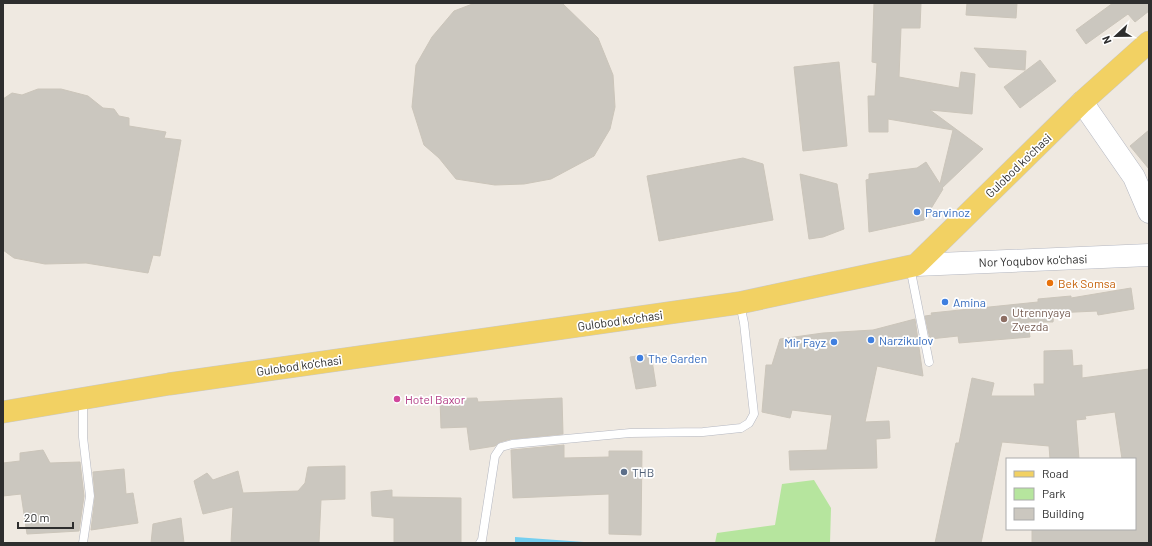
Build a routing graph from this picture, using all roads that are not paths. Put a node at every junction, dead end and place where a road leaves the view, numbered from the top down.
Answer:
1 (1149, 42) edge
2 (1082, 102) junction
3 (1149, 212) edge
4 (1149, 255) edge
5 (913, 265) junction
6 (739, 303) junction
7 (929, 362) dead end
8 (83, 399) junction
9 (3, 412) edge
10 (84, 543) edge
11 (480, 543) edge

1 - 2 main road, Gulobod ko'chasi
2 - 3 main road
2 - 5 main road, Gulobod ko'chasi
4 - 5 main road, Nor Yoqubov ko'chasi
5 - 6 main road, Gulobod ko'chasi
5 - 7 lane
6 - 8 main road, Gulobod ko'chasi
6 - 11 lane
8 - 9 main road, Gulobod ko'chasi
8 - 10 lane

